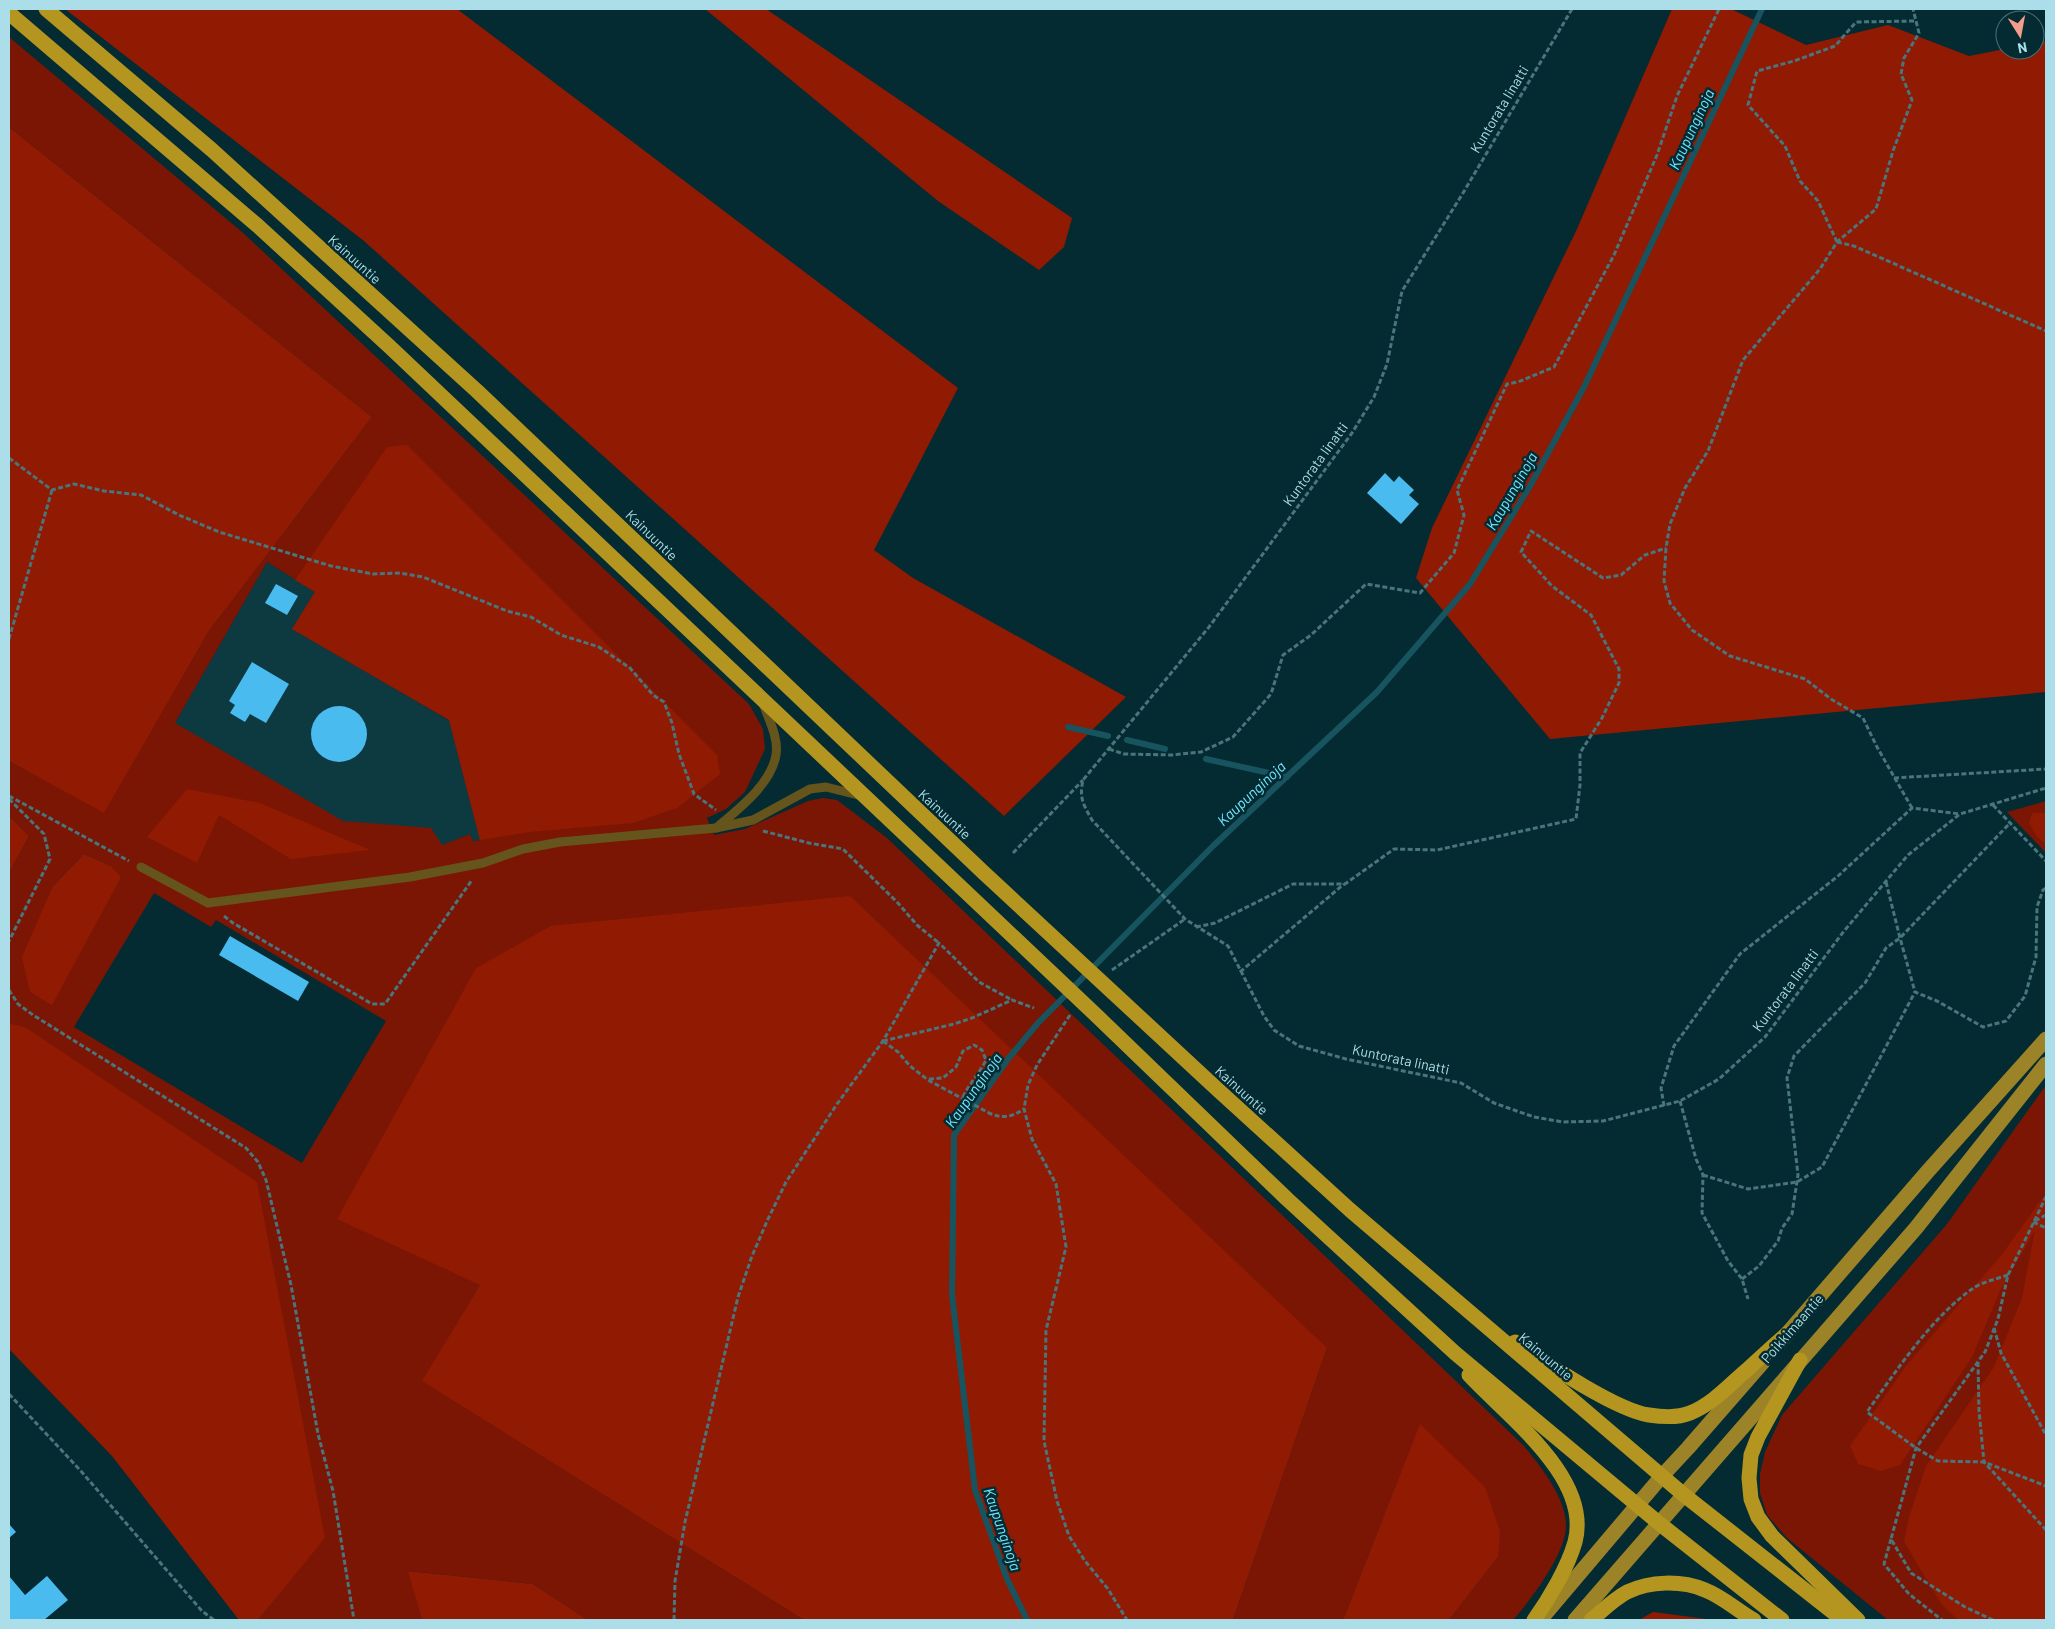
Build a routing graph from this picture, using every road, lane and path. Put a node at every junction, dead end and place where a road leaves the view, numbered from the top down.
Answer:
1 (46, 9) edge
2 (1572, 9) edge
3 (1720, 9) edge
4 (1913, 9) edge
5 (9, 13) edge
6 (1916, 20) junction
7 (1837, 242) junction
8 (2046, 331) edge
9 (9, 458) edge
10 (52, 490) junction
11 (1666, 548) junction
12 (9, 639) edge
13 (762, 700) junction
14 (1109, 749) junction
15 (2046, 769) edge
16 (1894, 778) junction
17 (1083, 780) junction
18 (2046, 788) edge
19 (9, 797) edge
20 (866, 797) junction
21 (1993, 805) junction
22 (1912, 808) junction
23 (1960, 814) junction
24 (727, 819) junction
25 (2011, 822) junction
26 (736, 824) junction
27 (716, 828) junction
28 (1013, 853) dead end
29 (2046, 861) edge
30 (484, 863) junction
31 (141, 867) joint
32 (1886, 881) junction
33 (1345, 884) junction
34 (2046, 888) edge
35 (208, 903) junction
36 (1185, 919) junction
37 (1195, 927) junction
38 (1900, 938) junction
39 (9, 941) edge
40 (939, 943) junction
41 (1110, 972) dead end
42 (1240, 972) junction
43 (9, 990) edge
44 (1915, 992) junction
45 (1012, 1000) junction
46 (1034, 1008) dead end
47 (1073, 1010) dead end
48 (2046, 1039) edge
49 (883, 1041) junction
50 (2046, 1064) edge
51 (928, 1080) junction
52 (962, 1099) junction
53 (1680, 1101) junction
54 (1664, 1106) junction
55 (1024, 1110) junction
56 (1703, 1176) junction
57 (1797, 1182) junction
58 (2046, 1197) edge
59 (2046, 1214) edge
60 (2033, 1222) junction
61 (2046, 1228) edge
62 (2008, 1275) junction
63 (1742, 1279) junction
64 (1449, 1295) junction
65 (1748, 1299) dead end
66 (1419, 1320) junction
67 (1994, 1328) junction
68 (1788, 1333) junction
69 (1800, 1360) junction
70 (1978, 1362) junction
71 (9, 1394) edge
72 (2046, 1435) edge
73 (1916, 1448) junction
74 (1984, 1462) junction
75 (1662, 1476) junction
76 (2046, 1486) edge
77 (1684, 1495) junction
78 (1637, 1505) junction
79 (1660, 1524) junction
80 (2046, 1530) edge
81 (1891, 1539) junction
82 (214, 1620) edge
83 (354, 1620) edge
84 (674, 1620) edge
85 (1127, 1620) edge
86 (1534, 1620) edge
87 (1540, 1620) edge
88 (1575, 1620) edge
89 (1591, 1620) edge
90 (1754, 1620) edge
91 (1782, 1620) edge
92 (1843, 1620) edge
93 (1858, 1620) edge
94 (1942, 1620) edge
95 (1993, 1620) edge

1 - 64 highway, Kainuuntie
2 - 14 path, Kuntorata Iinatti
3 - 14 path
4 - 6 path
5 - 13 highway
6 - 7 path
6 - 7 path
7 - 8 path
7 - 11 path
9 - 10 path
10 - 12 path
10 - 24 path
11 - 16 path
11 - 33 path
13 - 20 highway
13 - 24 lane
14 - 17 path, Kuntorata Iinatti
15 - 16 path
16 - 22 path
17 - 28 path, Kuntorata Iinatti
17 - 36 path, Kuntorata Iinatti
18 - 21 path, Kuntorata Iinatti
19 - 31 path
19 - 39 path
20 - 26 lane
20 - 66 highway
21 - 23 path, Kuntorata Iinatti
21 - 25 path
22 - 23 path
22 - 54 path
23 - 32 path, Kuntorata Iinatti
24 - 27 lane
25 - 29 path
25 - 38 path
26 - 27 lane
26 - 40 path
27 - 30 lane
30 - 35 lane
30 - 35 path
31 - 35 lane
32 - 38 path
32 - 53 path, Kuntorata Iinatti
33 - 37 path
33 - 42 path
34 - 44 path
36 - 37 path, Kuntorata Iinatti
36 - 41 path
37 - 42 path, Kuntorata Iinatti
38 - 44 path
38 - 57 path
40 - 45 path
40 - 49 path
42 - 54 path, Kuntorata Iinatti
43 - 83 path
44 - 57 path
45 - 46 path
45 - 49 path
47 - 55 path
48 - 68 main road, Poikkimaantie
49 - 51 path
49 - 84 path
50 - 69 main road, Poikkimaantie
51 - 52 path
51 - 52 path
52 - 55 path
53 - 54 path, Kuntorata Iinatti
53 - 56 path
55 - 85 path
56 - 57 path
56 - 63 path
57 - 63 path
58 - 60 path
59 - 60 path
60 - 61 path
60 - 62 path
62 - 67 path
62 - 73 path
63 - 65 path
64 - 68 highway
64 - 75 highway, Kainuuntie
66 - 78 highway
66 - 86 highway
67 - 70 path
67 - 72 path
68 - 75 main road, Poikkimaantie
69 - 77 main road, Poikkimaantie
69 - 93 highway
70 - 73 path
70 - 74 path
71 - 82 path
73 - 74 path
73 - 81 path
74 - 76 path
74 - 80 path
75 - 77 highway, Kainuuntie
75 - 78 main road, Poikkimaantie
77 - 79 main road, Poikkimaantie
77 - 92 highway, Kainuuntie
78 - 79 highway
78 - 87 main road, Poikkimaantie
79 - 88 main road, Poikkimaantie
79 - 91 highway
81 - 94 path
81 - 95 path
89 - 90 highway

